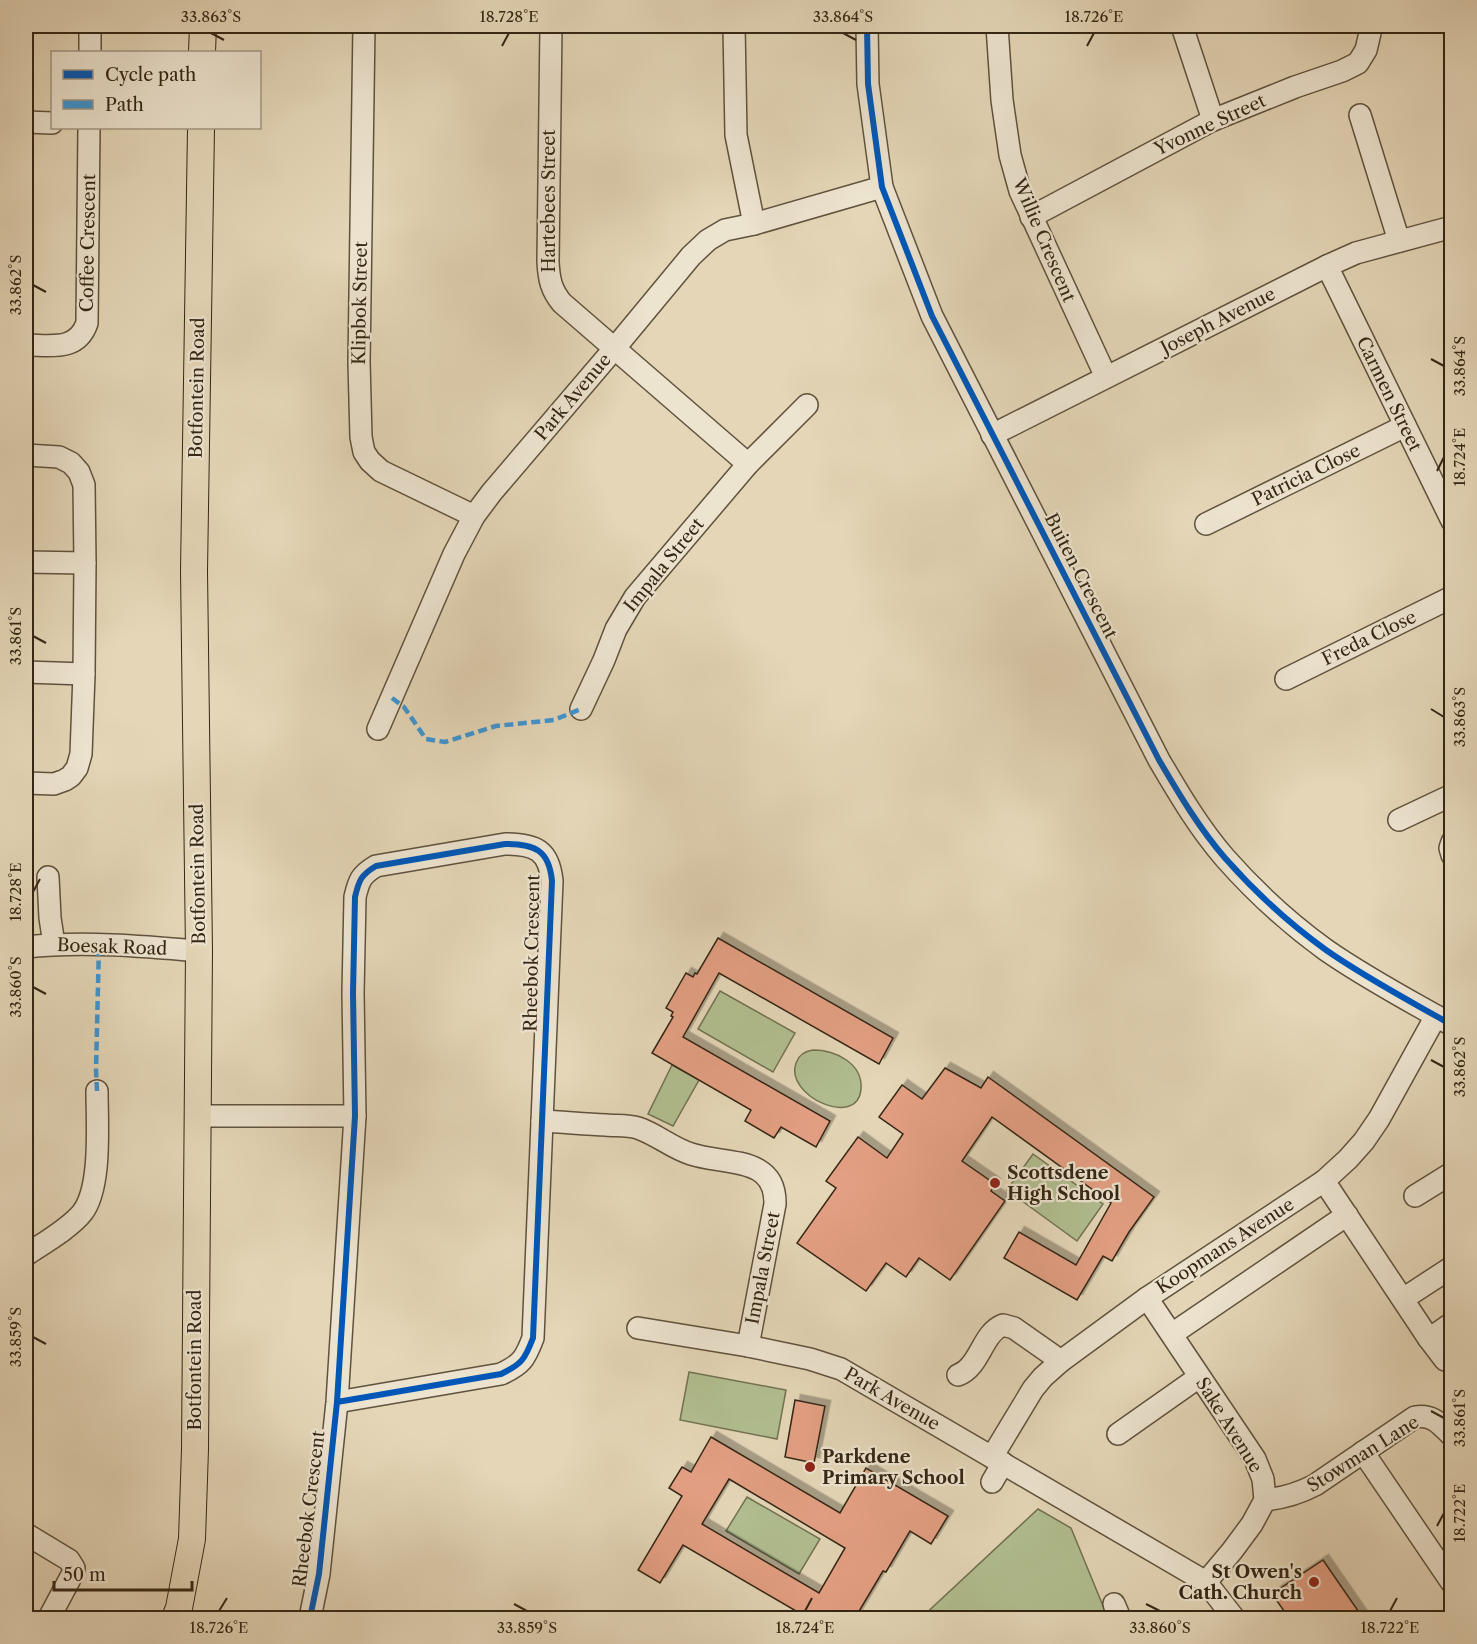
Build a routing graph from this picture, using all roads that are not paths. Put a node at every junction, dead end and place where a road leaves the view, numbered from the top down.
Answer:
1 (90, 26) edge
2 (203, 26) edge
3 (364, 26) edge
4 (551, 26) edge
5 (734, 26) edge
6 (867, 26) edge
7 (997, 26) edge
8 (1182, 26) edge
9 (1368, 26) edge
10 (90, 51) edge
11 (202, 51) edge
12 (1360, 115) dead end
13 (1213, 120) junction
14 (26, 122) edge
15 (51, 123) edge
16 (89, 129) edge
17 (201, 129) edge
18 (882, 187) junction
19 (1031, 217) junction
20 (754, 224) junction
21 (1452, 226) edge
22 (1399, 241) junction
23 (1327, 266) junction
24 (26, 345) edge
25 (614, 349) junction
26 (1106, 377) junction
27 (807, 405) dead end
28 (1405, 426) junction
29 (992, 435) junction
30 (26, 455) edge
31 (748, 464) junction
32 (474, 516) junction
33 (1452, 521) edge
34 (1206, 524) dead end
35 (26, 562) edge
36 (85, 563) junction
37 (1452, 597) edge
38 (26, 672) edge
39 (84, 674) junction
40 (1286, 679) dead end
41 (581, 709) dead end
42 (378, 729) dead end
43 (26, 783) edge
44 (1452, 795) edge
45 (1399, 820) dead end
46 (1452, 842) edge
47 (1452, 855) edge
48 (48, 877) dead end
49 (54, 944) junction
50 (26, 947) edge
51 (199, 951) junction
52 (1444, 1020) edge
53 (97, 1090) dead end
54 (196, 1116) junction
55 (354, 1116) junction
56 (542, 1121) junction
57 (1452, 1173) edge
58 (1324, 1181) junction
59 (1415, 1196) dead end
60 (1347, 1215) junction
61 (26, 1255) edge
62 (1452, 1267) edge
63 (1147, 1298) junction
64 (1403, 1299) junction
65 (1452, 1323) edge
66 (638, 1328) dead end
67 (1172, 1334) junction
68 (1430, 1339) junction
69 (748, 1346) junction
70 (1061, 1360) junction
71 (1450, 1362) edge
72 (958, 1375) dead end
73 (1199, 1377) junction
74 (337, 1402) junction
75 (1118, 1434) dead end
76 (1452, 1436) edge
77 (1363, 1452) junction
78 (998, 1460) junction
79 (992, 1482) dead end
80 (1265, 1500) junction
81 (26, 1534) edge
82 (1206, 1582) junction
83 (1452, 1582) edge
84 (49, 1618) edge
85 (175, 1618) edge
86 (310, 1618) edge
87 (1234, 1618) edge

1 - 10 street
2 - 11 main road
3 - 32 street, Klipbok Street
4 - 25 street, Hartebees Street
5 - 20 street
6 - 18 street, Buiten Crescent
7 - 19 street, Willie Crescent
8 - 13 street
9 - 13 street, Yvonne Street
12 - 22 street
13 - 19 street, Yvonne Street
14 - 15 street
16 - 24 street, Coffee Crescent
17 - 51 main road, Botfontein Road
18 - 20 street, Park Avenue
18 - 29 street, Buiten Crescent
19 - 26 street, Willie Crescent
20 - 25 street, Park Avenue
21 - 22 street, Joseph Avenue
22 - 23 street, Joseph Avenue
23 - 26 street, Joseph Avenue
23 - 28 street, Carmen Street
25 - 31 street
25 - 32 street, Park Avenue
26 - 29 street, Joseph Avenue
27 - 31 street, Impala Street
28 - 33 street, Carmen Street
28 - 34 street, Patricia Close
29 - 52 street, Buiten Crescent
30 - 36 street
31 - 41 street, Impala Street
32 - 42 street, Park Avenue
35 - 36 street
36 - 39 street
37 - 40 street, Freda Close
38 - 39 street
39 - 43 street
44 - 45 street
46 - 47 street
48 - 49 street
49 - 50 street, Boesak Road
49 - 51 street, Boesak Road
51 - 54 main road, Botfontein Road
52 - 58 street, Koopmans Avenue
53 - 61 street
54 - 55 street
54 - 85 main road, Botfontein Road
55 - 56 street, Rheebok Crescent
55 - 74 street, Rheebok Crescent
56 - 69 street, Impala Street
56 - 74 street, Rheebok Crescent
57 - 59 street
58 - 60 street
58 - 63 street, Koopmans Avenue
60 - 64 street
60 - 67 street
62 - 64 street
63 - 67 street, Sake Avenue
63 - 70 street, Koopmans Avenue
64 - 68 street
65 - 68 street
66 - 69 street, Park Avenue
67 - 73 street, Sake Avenue
68 - 71 street
69 - 78 street, Park Avenue
70 - 72 street
70 - 78 street, Koopmans Avenue
73 - 75 street
73 - 80 street, Sake Avenue
74 - 86 street, Rheebok Crescent
76 - 77 street, Stowman Lane
77 - 80 street, Stowman Lane
77 - 83 street
78 - 79 street, Koopmans Avenue
78 - 82 street, Park Avenue
80 - 82 street
81 - 84 street
82 - 87 street, Park Avenue

